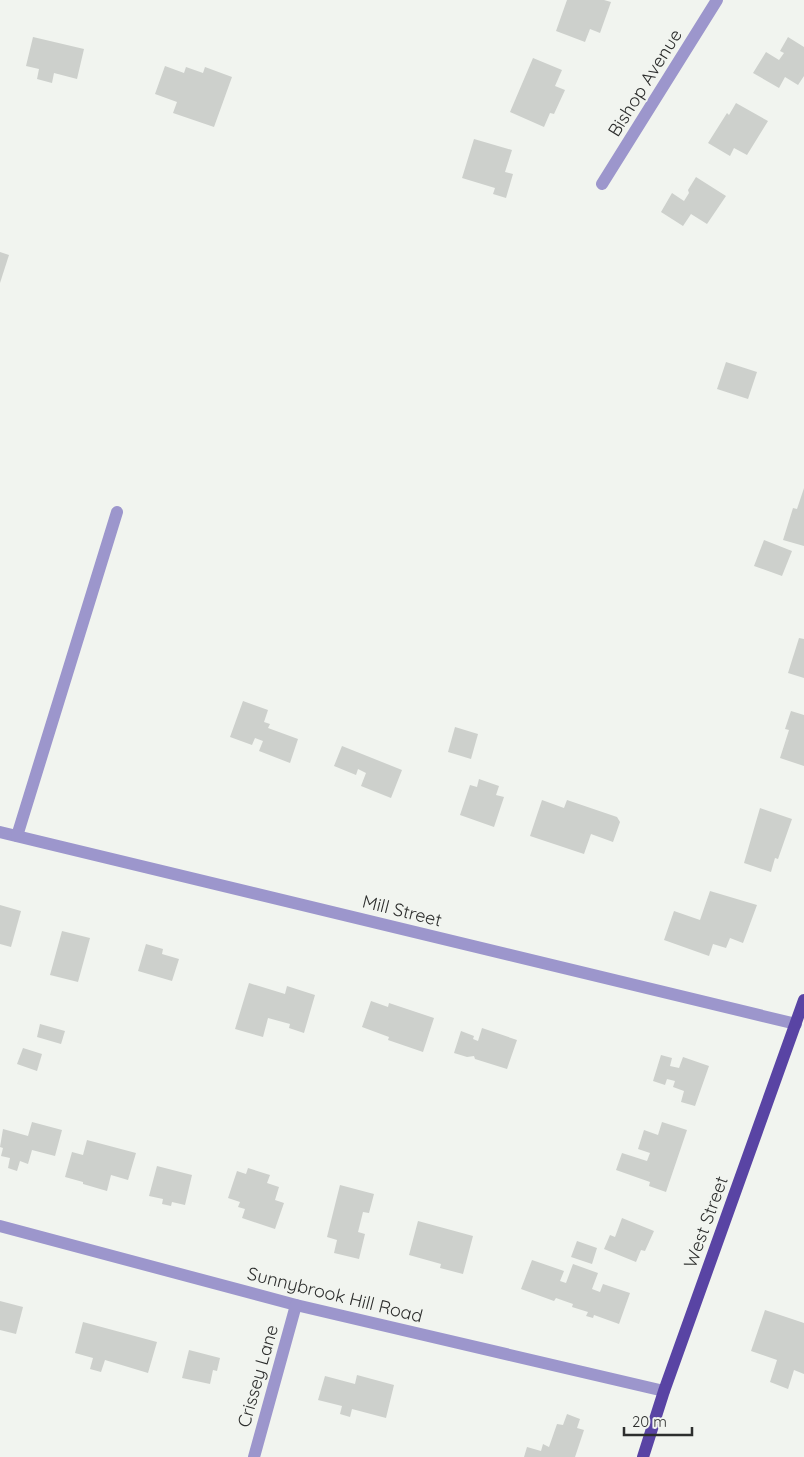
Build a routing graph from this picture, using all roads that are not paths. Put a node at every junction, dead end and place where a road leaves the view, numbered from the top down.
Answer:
1 (717, 0) edge
2 (602, 184) dead end
3 (117, 512) dead end
4 (0, 832) edge
5 (17, 836) junction
6 (804, 1000) edge
7 (796, 1024) junction
8 (0, 1226) edge
9 (296, 1305) junction
10 (664, 1391) junction
11 (254, 1457) edge
12 (643, 1457) edge

1 - 2 street, Bishop Avenue
3 - 5 street
4 - 5 street, Mill Street
5 - 7 street, Mill Street
6 - 7 main road, West Street
7 - 10 main road, West Street
8 - 9 street, Sunnybrook Hill Road
9 - 10 street, Sunnybrook Hill Road
9 - 11 street, Crissey Lane
10 - 12 main road, West Street

